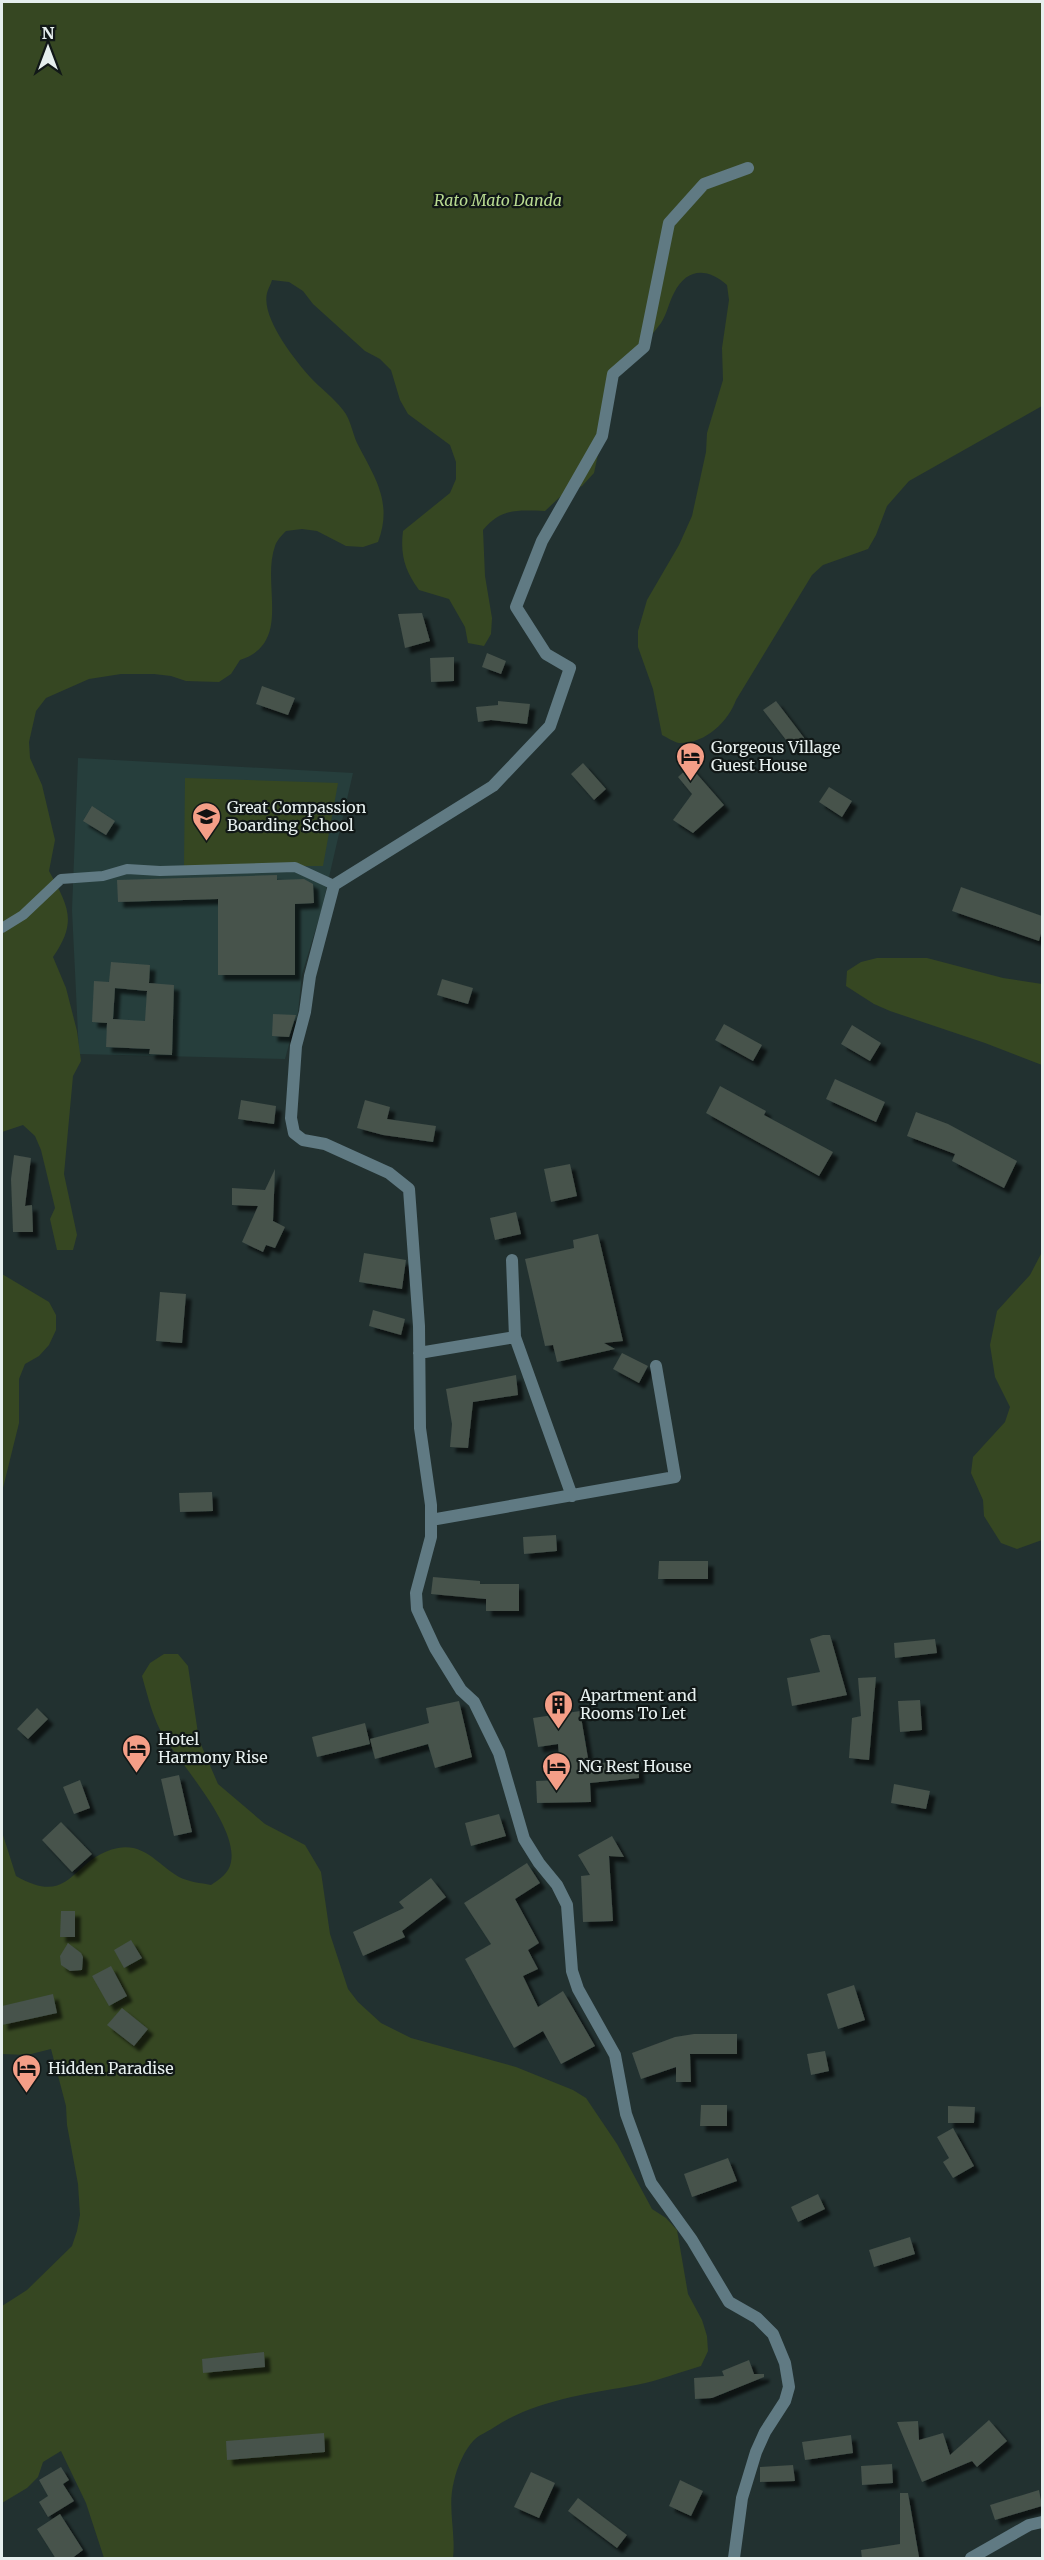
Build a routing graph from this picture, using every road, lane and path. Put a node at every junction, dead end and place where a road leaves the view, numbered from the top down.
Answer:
1 (748, 168) dead end
2 (334, 885) junction
3 (2, 928) edge
4 (512, 1260) dead end
5 (515, 1337) junction
6 (419, 1353) junction
7 (656, 1366) dead end
8 (572, 1496) junction
9 (431, 1520) junction
10 (1042, 2522) edge
11 (734, 2559) edge
12 (971, 2559) edge

1 - 2 street
2 - 3 lane
2 - 6 street
4 - 5 street
5 - 6 street
5 - 8 street
6 - 9 street
7 - 8 street
8 - 9 street
9 - 11 street
10 - 12 street

